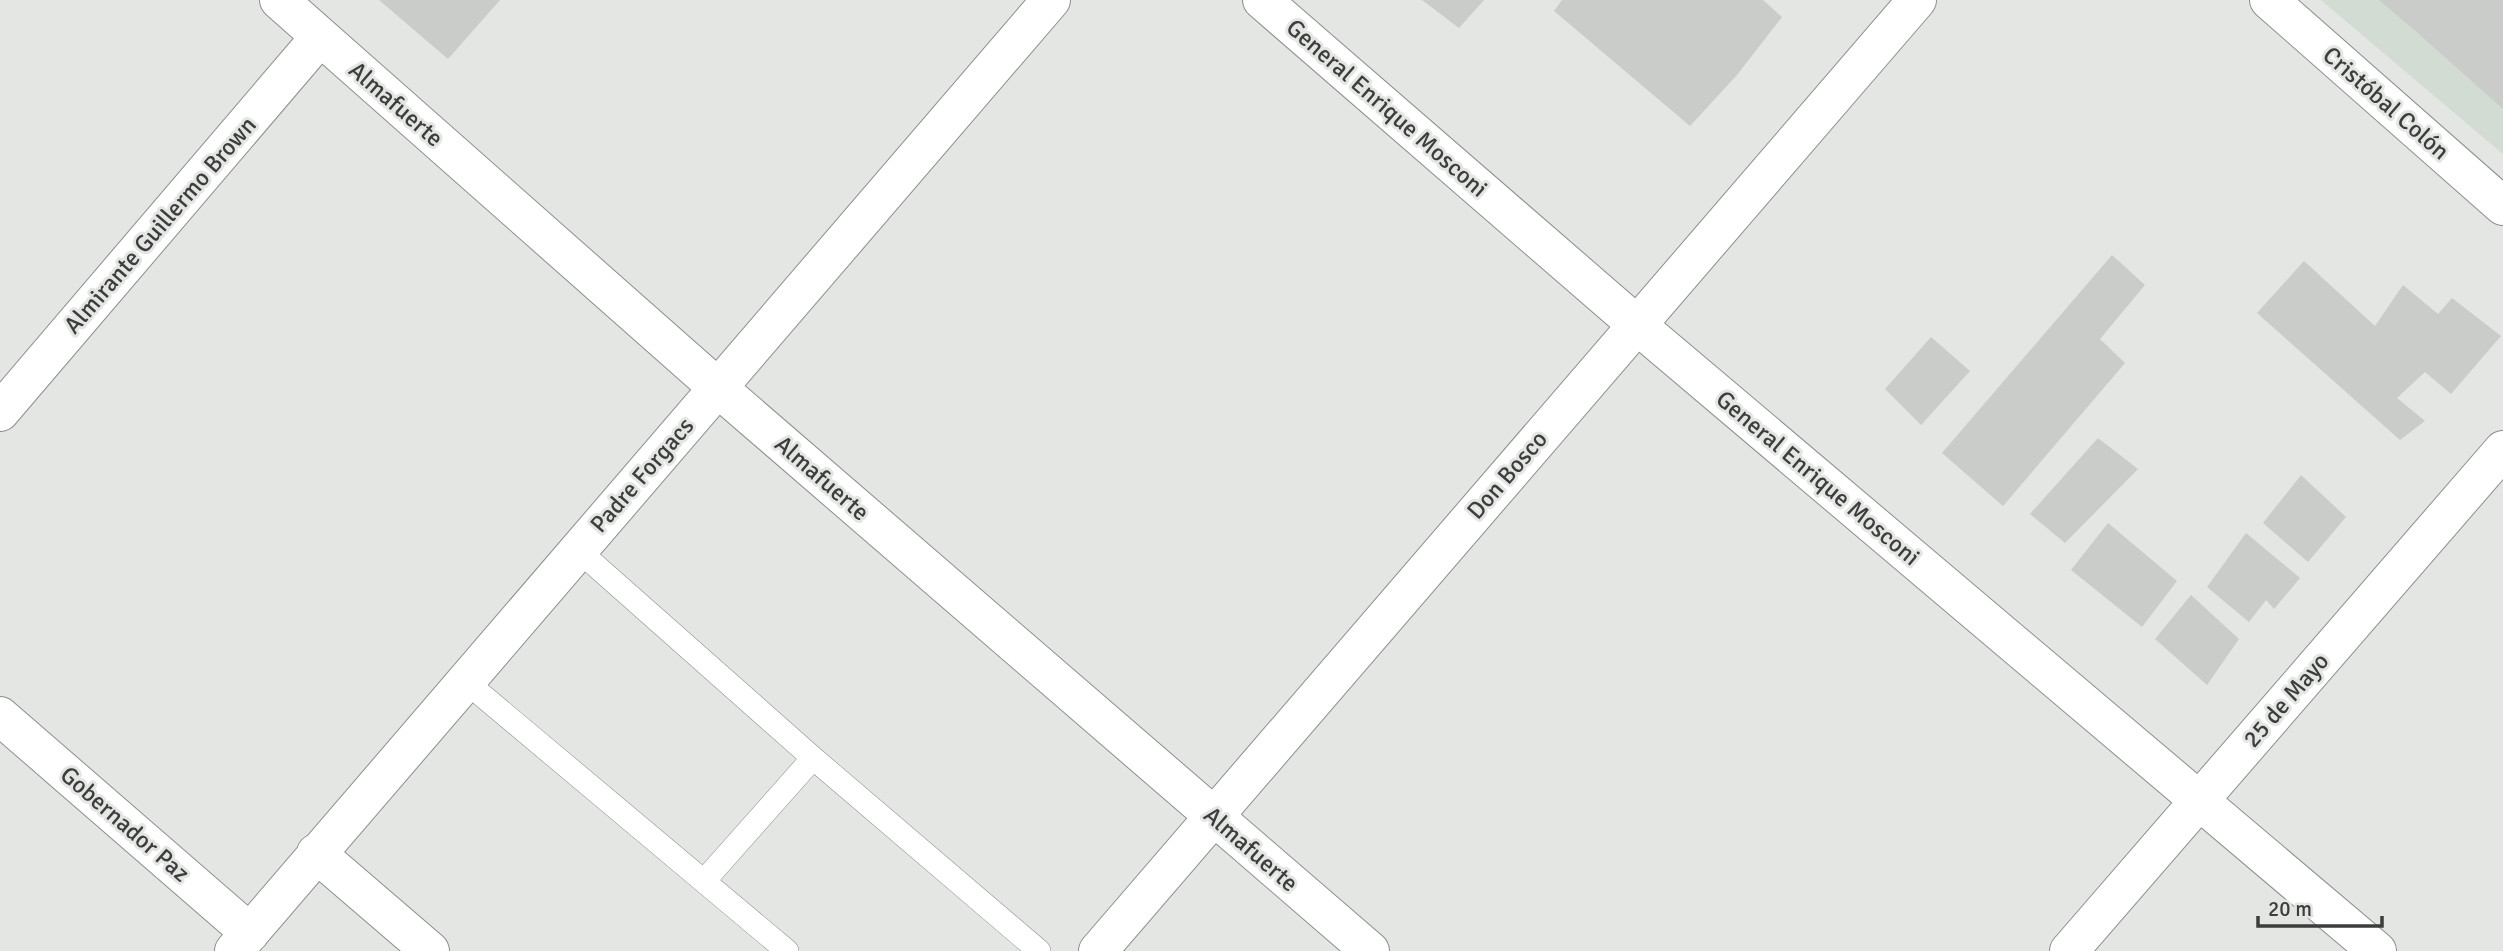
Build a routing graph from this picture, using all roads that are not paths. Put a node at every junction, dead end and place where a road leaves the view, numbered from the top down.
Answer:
1 (279, 0) edge
2 (1051, 0) edge
3 (1262, 0) edge
4 (1917, 0) edge
5 (2269, 0) edge
6 (320, 37) junction
7 (2503, 206) edge
8 (1637, 325) junction
9 (718, 388) junction
10 (0, 412) edge
11 (2503, 450) edge
12 (578, 550) junction
13 (466, 681) junction
14 (0, 716) edge
15 (813, 758) junction
16 (2198, 801) junction
17 (1213, 817) junction
18 (316, 853) junction
19 (704, 881) junction
20 (242, 942) edge
21 (430, 951) edge
22 (787, 951) edge
23 (1039, 951) edge
24 (1098, 951) edge
25 (1370, 951) edge
26 (2069, 951) edge
27 (2377, 951) edge

1 - 6 street, Almafuerte
2 - 9 street, Padre Forgacs
3 - 8 street, General Enrique Mosconi
4 - 8 street, Don Bosco
5 - 7 street, Cristóbal Colón
6 - 9 street, Almafuerte
6 - 10 street, Almirante Guillermo Brown
8 - 16 street, General Enrique Mosconi
8 - 17 street, Don Bosco
9 - 12 street, Padre Forgacs
9 - 17 street, Almafuerte
11 - 16 street, 25 de Mayo
12 - 13 street, Padre Forgacs
12 - 15 lane
13 - 18 street, Padre Forgacs
13 - 19 lane
14 - 20 street, Gobernador Paz
15 - 19 lane
15 - 23 lane
16 - 26 street, 25 de Mayo
16 - 27 street, General Enrique Mosconi
17 - 24 street, Don Bosco
17 - 25 street, Almafuerte
18 - 20 street, Padre Forgacs
18 - 21 street
19 - 22 lane

